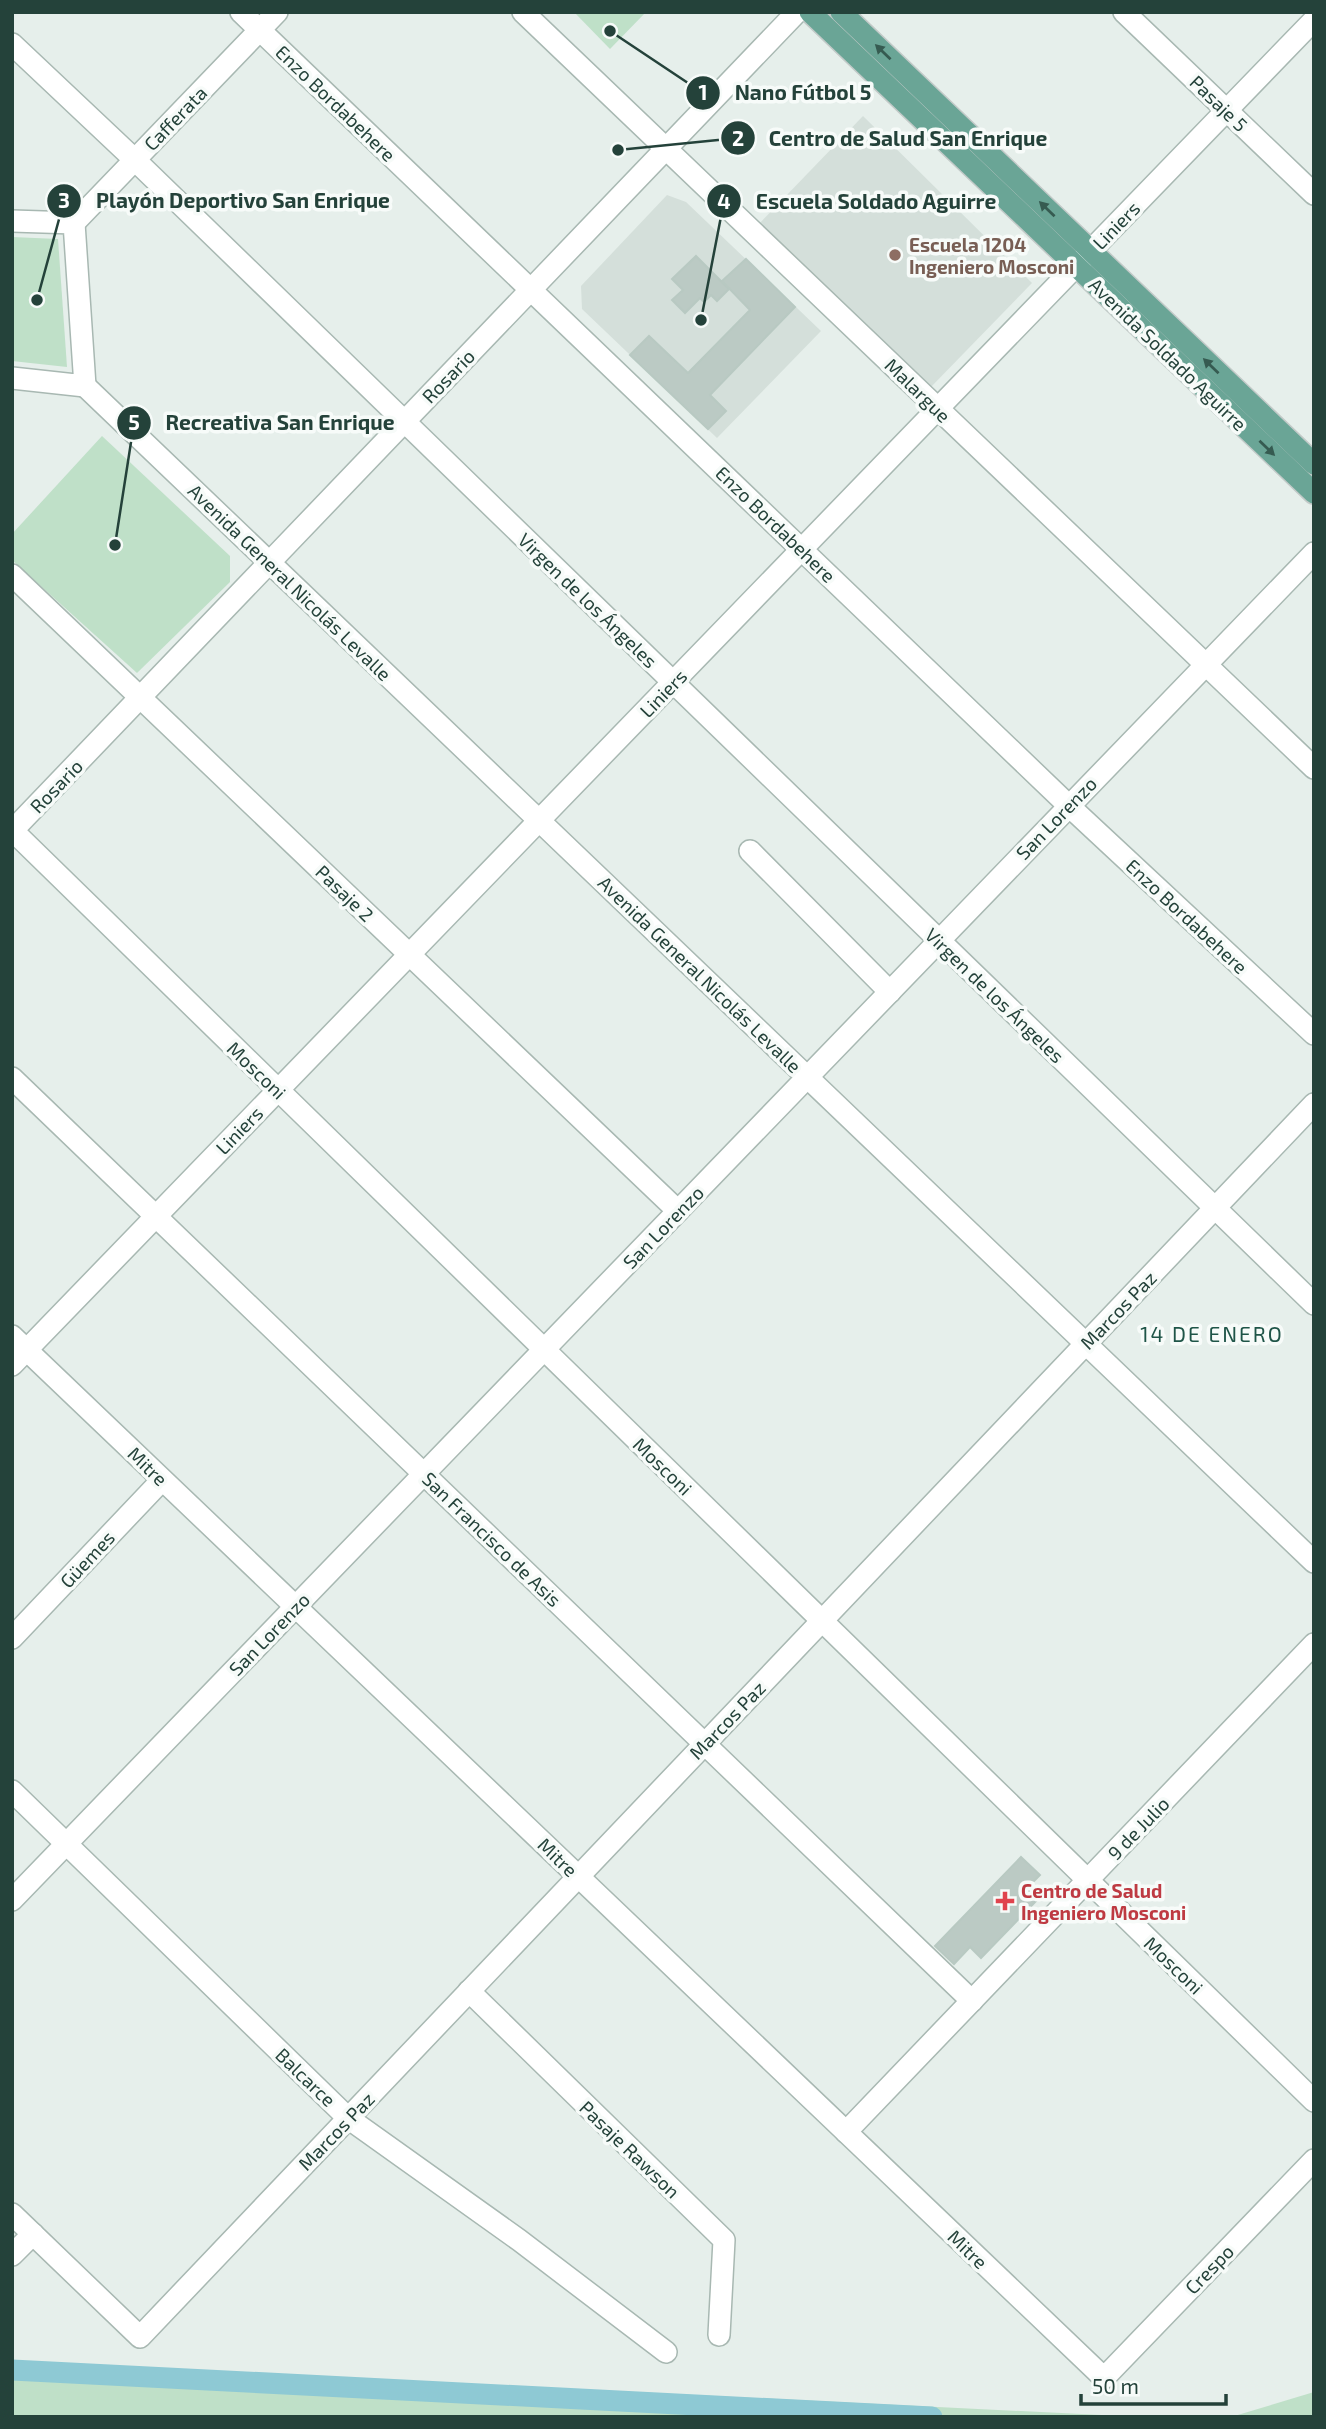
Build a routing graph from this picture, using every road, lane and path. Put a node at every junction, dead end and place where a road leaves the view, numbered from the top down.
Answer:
1 (241, 12) edge
2 (276, 12) edge
3 (523, 12) edge
4 (797, 12) edge
5 (810, 12) edge
6 (841, 12) edge
7 (1124, 12) edge
8 (1314, 20) edge
9 (260, 30) junction
10 (12, 44) edge
11 (1227, 110) junction
12 (666, 149) junction
13 (135, 160) junction
14 (1314, 194) edge
15 (12, 221) edge
16 (74, 223) junction
17 (1091, 251) junction
18 (1076, 266) junction
19 (531, 290) junction
20 (12, 378) edge
21 (85, 386) junction
22 (938, 409) junction
23 (405, 422) junction
24 (1314, 464) edge
25 (1314, 493) edge
26 (802, 549) junction
27 (1314, 553) edge
28 (270, 563) junction
29 (12, 575) edge
30 (1205, 664) junction
31 (673, 682) junction
32 (140, 698) junction
33 (1314, 768) edge
34 (1068, 805) junction
35 (539, 821) junction
36 (12, 831) edge
37 (750, 851) dead end
38 (940, 941) junction
39 (409, 955) junction
40 (890, 992) junction
41 (1314, 1034) edge
42 (807, 1077) junction
43 (12, 1078) edge
44 (278, 1090) junction
45 (1314, 1104) edge
46 (1215, 1208) junction
47 (678, 1211) junction
48 (156, 1216) junction
49 (1314, 1304) edge
50 (1086, 1343) junction
51 (544, 1349) junction
52 (17, 1351) edge
53 (424, 1474) junction
54 (162, 1480) junction
55 (1314, 1562) edge
56 (296, 1607) junction
57 (822, 1620) junction
58 (12, 1638) edge
59 (1314, 1644) edge
60 (704, 1744) junction
61 (12, 1791) edge
62 (66, 1843) junction
63 (578, 1877) junction
64 (1088, 1880) junction
65 (12, 1900) edge
66 (469, 1991) junction
67 (972, 2001) junction
68 (1314, 2101) edge
69 (348, 2118) junction
70 (846, 2132) junction
71 (1314, 2160) edge
72 (12, 2214) edge
73 (33, 2234) junction
74 (12, 2255) edge
75 (719, 2335) dead end
76 (666, 2352) dead end
77 (1104, 2378) joint

1 - 9 street, Enzo Bordabehere
2 - 9 street, Cafferata
3 - 12 street, Malargue
4 - 12 street, Rosario
5 - 18 main road, Avenida Soldado Aguirre
17 -> 6 main road, Avenida Soldado Aguirre
7 - 11 street, Pasaje 5
8 - 11 street, Liniers
9 - 13 street, Cafferata
9 - 19 street, Enzo Bordabehere
10 - 13 street, Virgen de los Ángeles
11 - 14 street, Pasaje 5
11 - 17 street, Liniers
12 - 19 street, Rosario
12 - 22 street, Malargue
13 - 16 street, Cafferata
13 - 23 street, Virgen de los Ángeles
15 - 16 street
16 - 21 street
17 - 18 street, Liniers
24 -> 17 main road, Avenida Soldado Aguirre
18 - 22 street, Liniers
18 -> 25 main road, Avenida Soldado Aguirre
19 - 23 street, Rosario
19 - 26 street, Enzo Bordabehere
20 - 21 street
21 - 28 street, Avenida General Nicolás Levalle
22 - 26 street, Liniers
22 - 30 street, Malargue
23 - 28 street, Rosario
23 - 31 street, Virgen de los Ángeles
26 - 31 street, Liniers
26 - 34 street, Enzo Bordabehere
27 - 30 street, San Lorenzo
28 - 32 street, Rosario
28 - 35 street, Avenida General Nicolás Levalle
29 - 32 street, Pasaje 2
30 - 33 street, Malargue
30 - 34 street, San Lorenzo
31 - 35 street, Liniers
31 - 38 street, Virgen de los Ángeles
32 - 36 street, Rosario
32 - 39 street, Pasaje 2
34 - 38 street, San Lorenzo
34 - 41 street, Enzo Bordabehere
35 - 39 street, Liniers
35 - 42 street, Avenida General Nicolás Levalle
36 - 44 street, Mosconi
37 - 40 street
38 - 40 street, San Lorenzo
38 - 46 street, Virgen de los Ángeles
39 - 44 street, Liniers
39 - 47 street, Pasaje 2
40 - 42 street, San Lorenzo
42 - 47 street, San Lorenzo
42 - 50 street, Avenida General Nicolás Levalle
43 - 48 street, San Francisco de Asis
44 - 48 street, Liniers
44 - 51 street, Mosconi
45 - 46 street, Marcos Paz
46 - 49 street, Virgen de los Ángeles
46 - 50 street, Marcos Paz
47 - 51 street, San Lorenzo
48 - 52 street, Liniers
48 - 53 street, San Francisco de Asis
50 - 55 street, Avenida General Nicolás Levalle
50 - 57 street, Marcos Paz
51 - 53 street, San Lorenzo
51 - 57 street, Mosconi
52 - 54 street, Mitre
53 - 56 street, San Lorenzo
53 - 60 street, San Francisco de Asis
54 - 56 street, Mitre
54 - 58 street, Güemes
56 - 62 street, San Lorenzo
56 - 63 street, Mitre
57 - 60 street, Marcos Paz
57 - 64 street, Mosconi
59 - 64 street, 9 de Julio
60 - 63 street, Marcos Paz
60 - 67 street, San Francisco de Asis
61 - 62 street, Balcarce
62 - 65 street, San Lorenzo
62 - 69 street, Balcarce
63 - 66 street, Marcos Paz
63 - 70 street, Mitre
64 - 67 street, 9 de Julio
64 - 68 street, Mosconi
66 - 69 street, Marcos Paz
66 - 75 street, Pasaje Rawson
67 - 70 street, 9 de Julio
69 - 73 street, Marcos Paz
69 - 76 street, Balcarce
70 - 77 street, Mitre
71 - 77 street, Crespo
72 - 73 street
73 - 74 street

